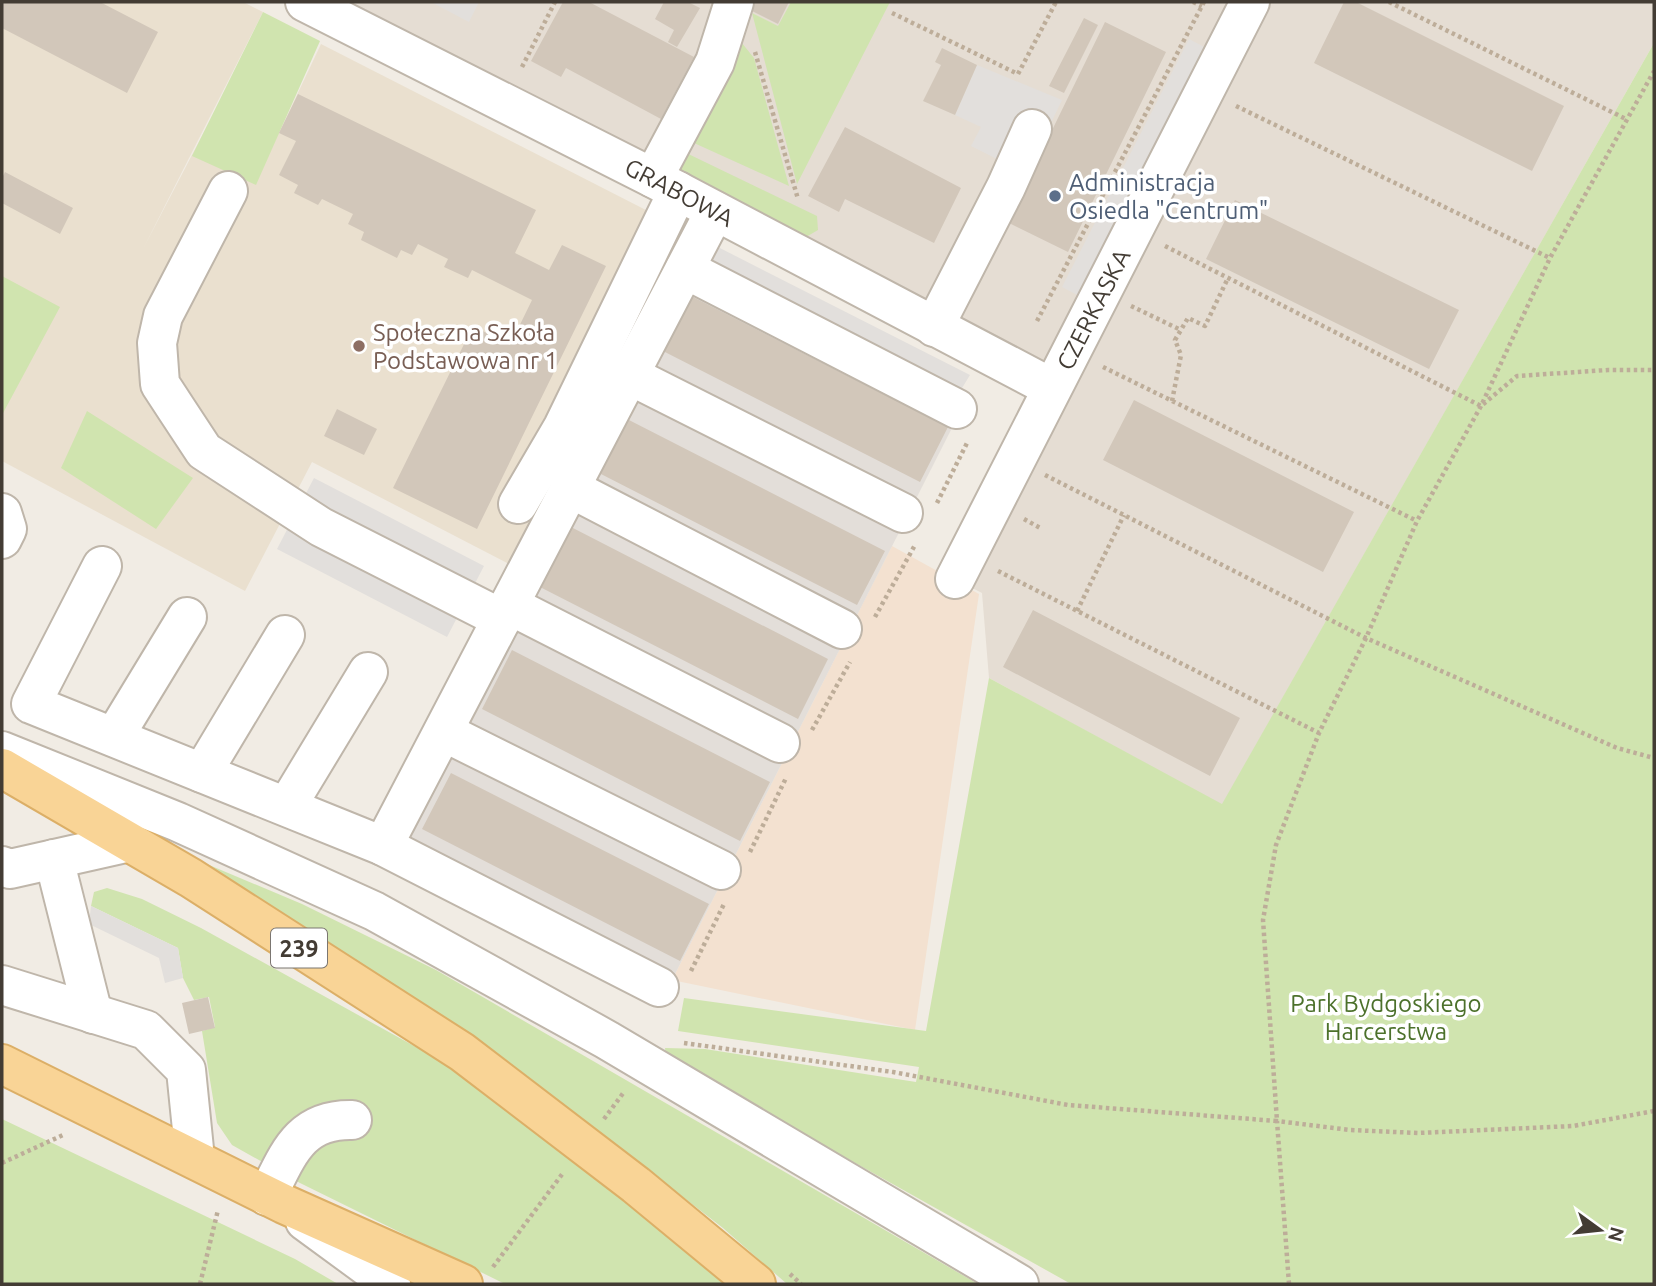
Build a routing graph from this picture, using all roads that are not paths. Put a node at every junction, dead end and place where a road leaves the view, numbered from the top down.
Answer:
1 (305, 2) edge
2 (1250, 2) edge
3 (733, 8) edge
4 (1032, 129) dead end
5 (666, 184) junction
6 (228, 191) dead end
7 (715, 211) junction
8 (685, 270) junction
9 (934, 327) junction
10 (629, 375) junction
11 (1052, 388) junction
12 (963, 424) road end
13 (570, 488) junction
14 (518, 504) dead end
15 (2, 513) edge
16 (920, 519) road end
17 (2, 539) edge
18 (102, 566) dead end
19 (956, 579) dead end
20 (505, 612) junction
21 (187, 617) dead end
22 (285, 635) dead end
23 (855, 636) road end
24 (368, 672) dead end
25 (444, 732) junction
26 (114, 737) junction
27 (793, 749) road end
28 (2, 751) edge
29 (2, 768) edge
30 (202, 773) junction
31 (287, 806) junction
32 (130, 842) junction
33 (383, 846) junction
34 (54, 859) junction
35 (2, 866) edge
36 (732, 873) road end
37 (673, 983) road end
38 (2, 985) edge
39 (93, 1014) junction
40 (2, 1063) edge
41 (352, 1121) dead end
42 (195, 1159) junction
43 (276, 1200) junction
44 (475, 1279) edge
45 (391, 1284) edge
46 (755, 1284) edge
47 (1019, 1284) edge

1 - 5 street, GRABOWA
2 - 11 street, CZERKASKA
3 - 5 street
4 - 9 street
5 - 7 street, GRABOWA
5 - 14 street
6 - 20 street
7 - 8 street
7 - 9 street, GRABOWA
8 - 10 street
8 - 12 street
9 - 11 street, GRABOWA
10 - 13 street
10 - 16 street
11 - 19 street, CZERKASKA
13 - 20 street
13 - 23 street
15 - 17 street
18 - 26 street
20 - 25 street
20 - 27 street
21 - 26 street
22 - 30 street
24 - 31 street
25 - 33 street
25 - 36 street
26 - 30 street
28 - 47 street
29 - 32 main road, 239
30 - 31 street
31 - 33 street
32 - 34 street
32 - 46 main road, 239
33 - 37 street
34 - 35 street
34 - 39 street
38 - 39 street
39 - 42 street
40 - 42 main road
41 - 43 street
42 - 43 main road
43 - 44 main road
43 - 45 street

